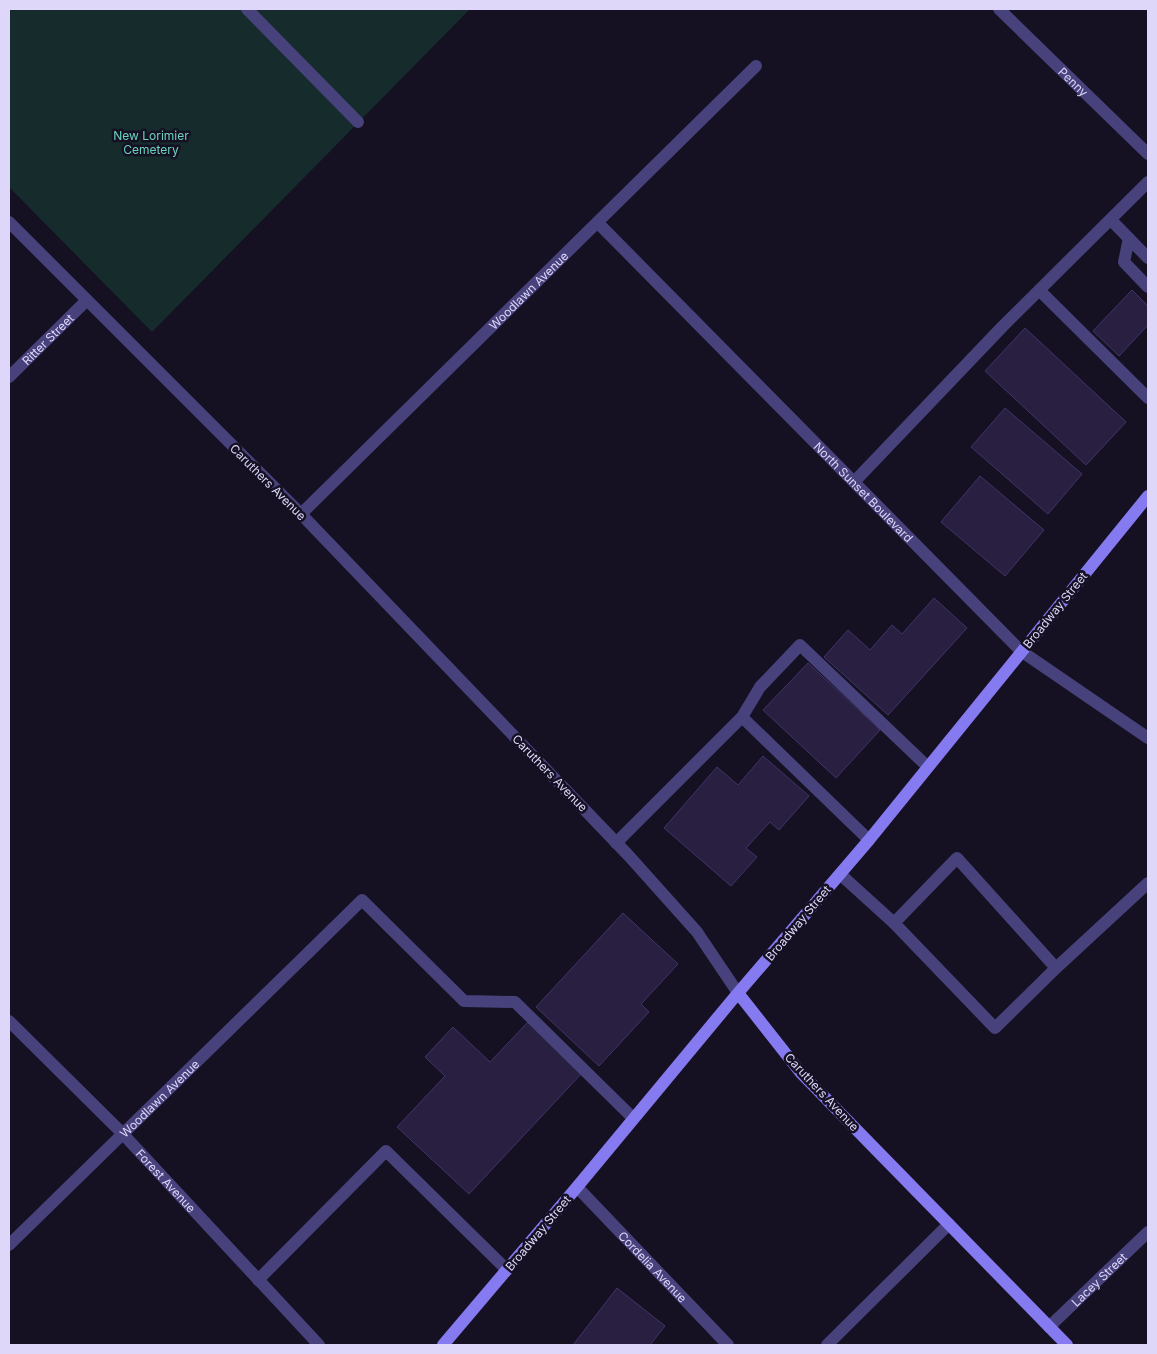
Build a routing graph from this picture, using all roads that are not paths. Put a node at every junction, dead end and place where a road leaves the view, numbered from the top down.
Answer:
1 (247, 9) edge
2 (999, 9) edge
3 (756, 66) dead end
4 (358, 122) dead end
5 (1148, 154) edge
6 (1148, 182) edge
7 (1111, 220) junction
8 (9, 222) edge
9 (598, 223) junction
10 (1128, 238) junction
11 (1148, 258) edge
12 (1148, 286) edge
13 (1039, 290) junction
14 (86, 301) junction
15 (9, 377) edge
16 (1131, 380) junction
17 (1148, 388) edge
18 (1148, 398) edge
19 (854, 482) junction
20 (1148, 496) edge
21 (300, 514) junction
22 (1021, 651) junction
23 (742, 717) junction
24 (1148, 738) edge
25 (928, 767) junction
26 (869, 840) junction
27 (616, 843) junction
28 (840, 874) junction
29 (1148, 883) edge
30 (894, 923) junction
31 (1056, 968) junction
32 (738, 993) junction
33 (9, 1021) edge
34 (633, 1118) junction
35 (122, 1133) junction
36 (577, 1187) junction
37 (949, 1224) junction
38 (1148, 1232) edge
39 (9, 1245) edge
40 (507, 1270) junction
41 (258, 1280) junction
42 (1049, 1327) junction
43 (319, 1345) edge
44 (443, 1345) edge
45 (728, 1345) edge
46 (827, 1345) edge
47 (1066, 1345) edge

1 - 4 street
2 - 5 street, Penny
3 - 9 street, Woodlawn Avenue
6 - 7 street
7 - 10 street
7 - 13 street
8 - 14 street, Caruthers Avenue
9 - 19 street, North Sunset Boulevard
9 - 21 street, Woodlawn Avenue
10 - 11 street
10 - 12 street
13 - 16 street
13 - 19 street
14 - 15 street, Ritter Street
14 - 21 street, Caruthers Avenue
16 - 17 street
16 - 18 street
19 - 22 street, North Sunset Boulevard
20 - 22 main road, Broadway Street
21 - 27 street, Caruthers Avenue
22 - 24 street, North Sunset Boulevard
22 - 25 main road, Broadway Street
23 - 25 street
23 - 26 street
23 - 27 street
25 - 26 main road, Broadway Street
26 - 28 main road, Broadway Street
27 - 32 street, Caruthers Avenue
28 - 30 street
28 - 32 main road, Broadway Street
29 - 31 street
30 - 31 street
30 - 31 street
32 - 34 main road, Broadway Street
32 - 37 main road, Caruthers Avenue
33 - 35 street, Forest Avenue
34 - 35 street, Woodlawn Avenue
34 - 36 main road, Broadway Street
35 - 39 street, Woodlawn Avenue
35 - 41 street, Forest Avenue
36 - 40 main road, Broadway Street
36 - 45 street, Cordelia Avenue
37 - 42 main road, Caruthers Avenue
37 - 46 street
38 - 42 street, Lacey Street
40 - 41 street
40 - 44 main road, Broadway Street
41 - 43 street, Forest Avenue
42 - 47 main road, Caruthers Avenue

